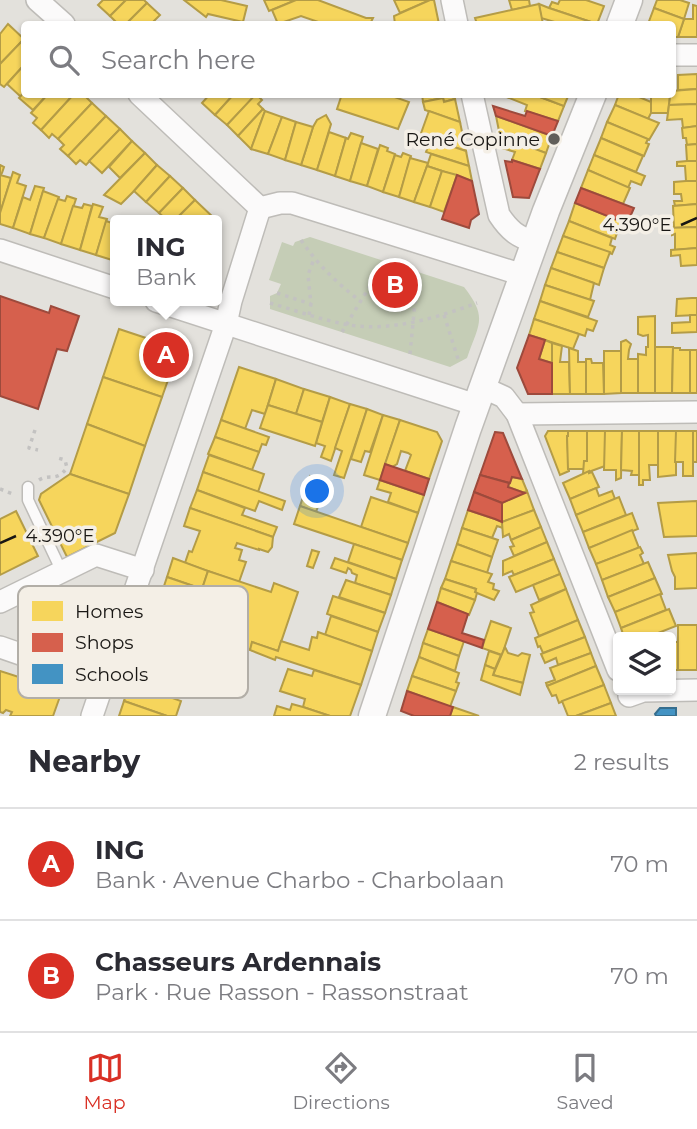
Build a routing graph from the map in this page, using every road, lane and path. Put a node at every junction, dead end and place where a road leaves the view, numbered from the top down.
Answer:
1 (37, 0) edge
2 (452, 0) edge
3 (629, 0) edge
4 (61, 21) edge
5 (456, 21) edge
6 (621, 21) edge
7 (676, 55) edge
8 (697, 55) edge
9 (143, 98) edge
10 (473, 98) edge
11 (591, 98) edge
12 (260, 208) junction
13 (301, 240) dead end
14 (535, 242) junction
15 (0, 250) edge
16 (314, 259) junction
17 (385, 261) dead end
18 (418, 271) dead end
19 (523, 275) junction
20 (110, 286) edge
21 (277, 293) dead end
22 (360, 301) junction
23 (270, 303) dead end
24 (477, 303) dead end
25 (311, 304) junction
26 (171, 306) edge
27 (311, 315) junction
28 (444, 315) junction
29 (313, 322) dead end
30 (413, 323) junction
31 (226, 324) junction
32 (345, 325) junction
33 (342, 332) dead end
34 (410, 354) dead end
35 (459, 362) dead end
36 (479, 396) junction
37 (697, 412) edge
38 (517, 414) junction
39 (35, 430) dead end
40 (38, 450) dead end
41 (58, 457) dead end
42 (28, 487) joint
43 (143, 570) junction
44 (62, 572) junction
45 (33, 586) edge
46 (137, 586) edge
47 (18, 593) edge
48 (0, 602) edge
49 (0, 647) edge
50 (18, 653) edge
51 (613, 657) edge
52 (697, 690) edge
53 (99, 698) edge
54 (630, 701) edge
55 (93, 716) edge
56 (372, 716) edge

1 - 4 street
2 - 5 street
3 - 6 street
7 - 8 street
9 - 12 street
10 - 14 street
11 - 14 street
12 - 19 street
12 - 31 street
13 - 16 path
14 - 19 street
15 - 20 street
16 - 22 path
16 - 25 path
17 - 22 path
18 - 30 path
19 - 36 street
21 - 25 path
22 - 32 path
23 - 27 path
24 - 28 path
25 - 27 path
26 - 31 street
27 - 29 path
27 - 32 path
28 - 30 path
28 - 35 path
30 - 32 path
30 - 34 path
31 - 36 street
31 - 43 street
32 - 33 path
36 - 38 street
36 - 56 street
37 - 38 street
38 - 51 street
39 - 40 path
41 - 42 path
42 - 44 lane
43 - 44 street
43 - 46 street
44 - 45 street
47 - 48 street
49 - 50 street
52 - 54 street
53 - 55 street

